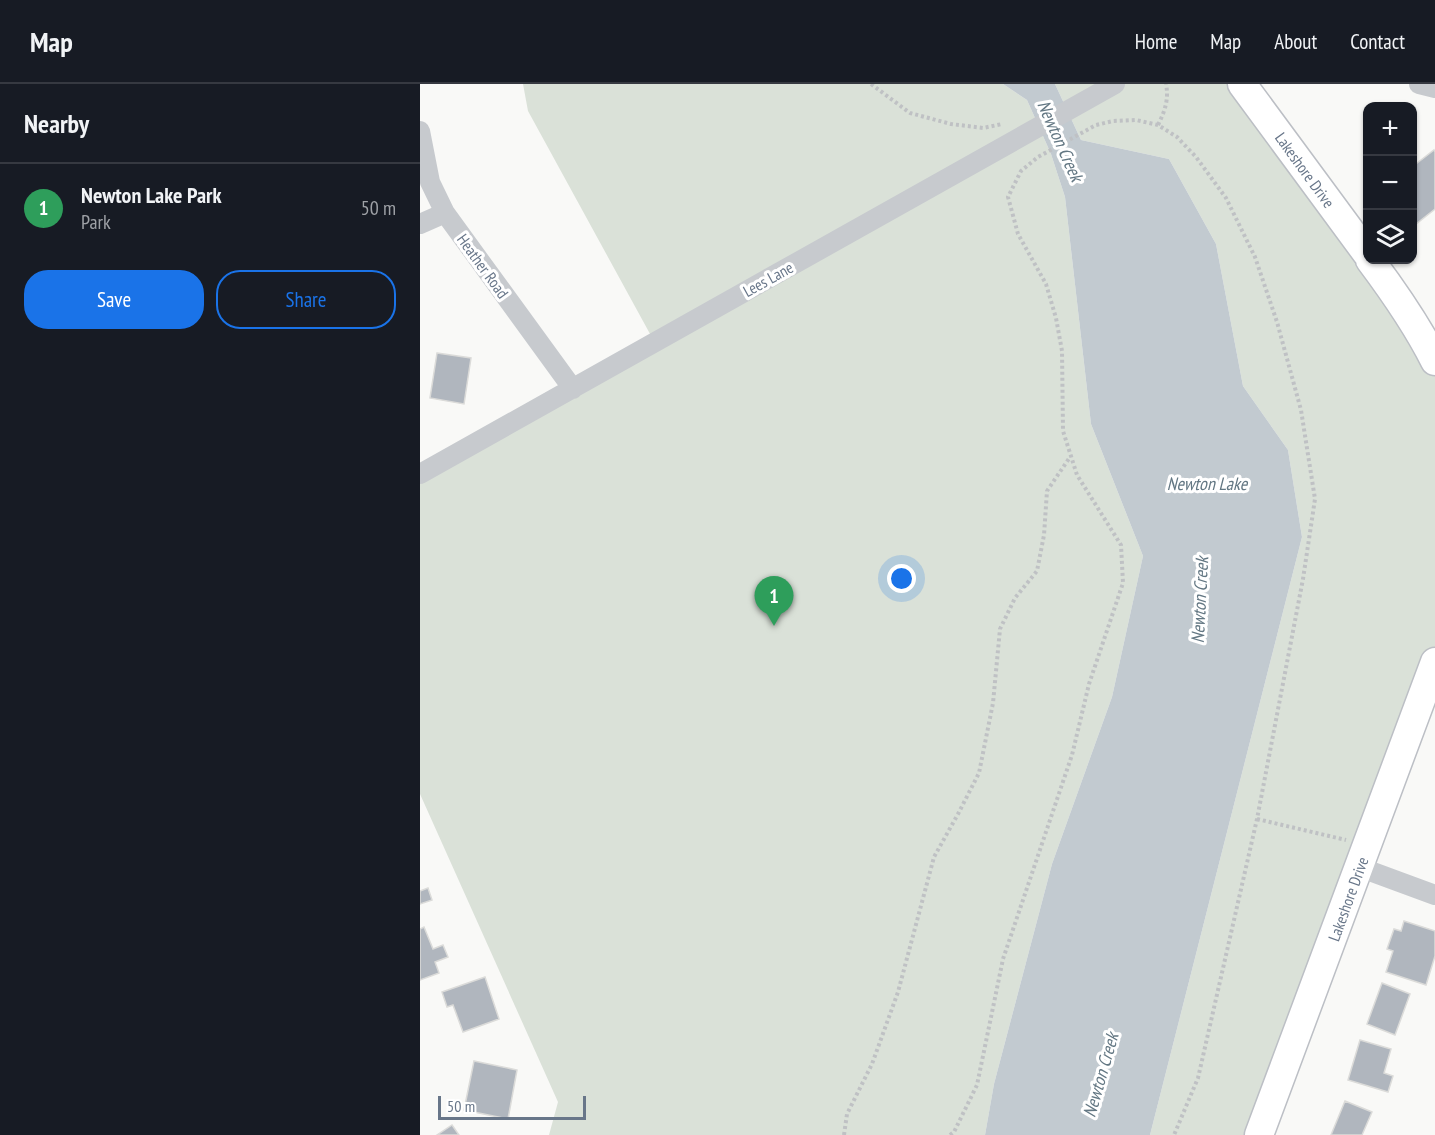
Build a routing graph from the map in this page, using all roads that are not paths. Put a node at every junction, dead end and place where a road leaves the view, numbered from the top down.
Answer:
1 (1115, 84) edge
2 (1242, 84) edge
3 (1419, 84) edge
4 (1435, 88) edge
5 (420, 131) edge
6 (445, 213) junction
7 (420, 224) edge
8 (1363, 248) edge
9 (1373, 264) edge
10 (1435, 361) edge
11 (573, 389) junction
12 (420, 474) edge
13 (1435, 662) edge
14 (1363, 856) junction
15 (1435, 895) edge
16 (1259, 1135) edge

1 - 11 street, Lees Lane
2 - 8 street, Lakeshore Drive
3 - 4 street
5 - 6 street, Heather Road
6 - 7 street
6 - 11 street, Heather Road
9 - 10 street
11 - 12 street, Lees Lane
13 - 14 street, Lakeshore Drive
14 - 15 street
14 - 16 street, Lakeshore Drive

